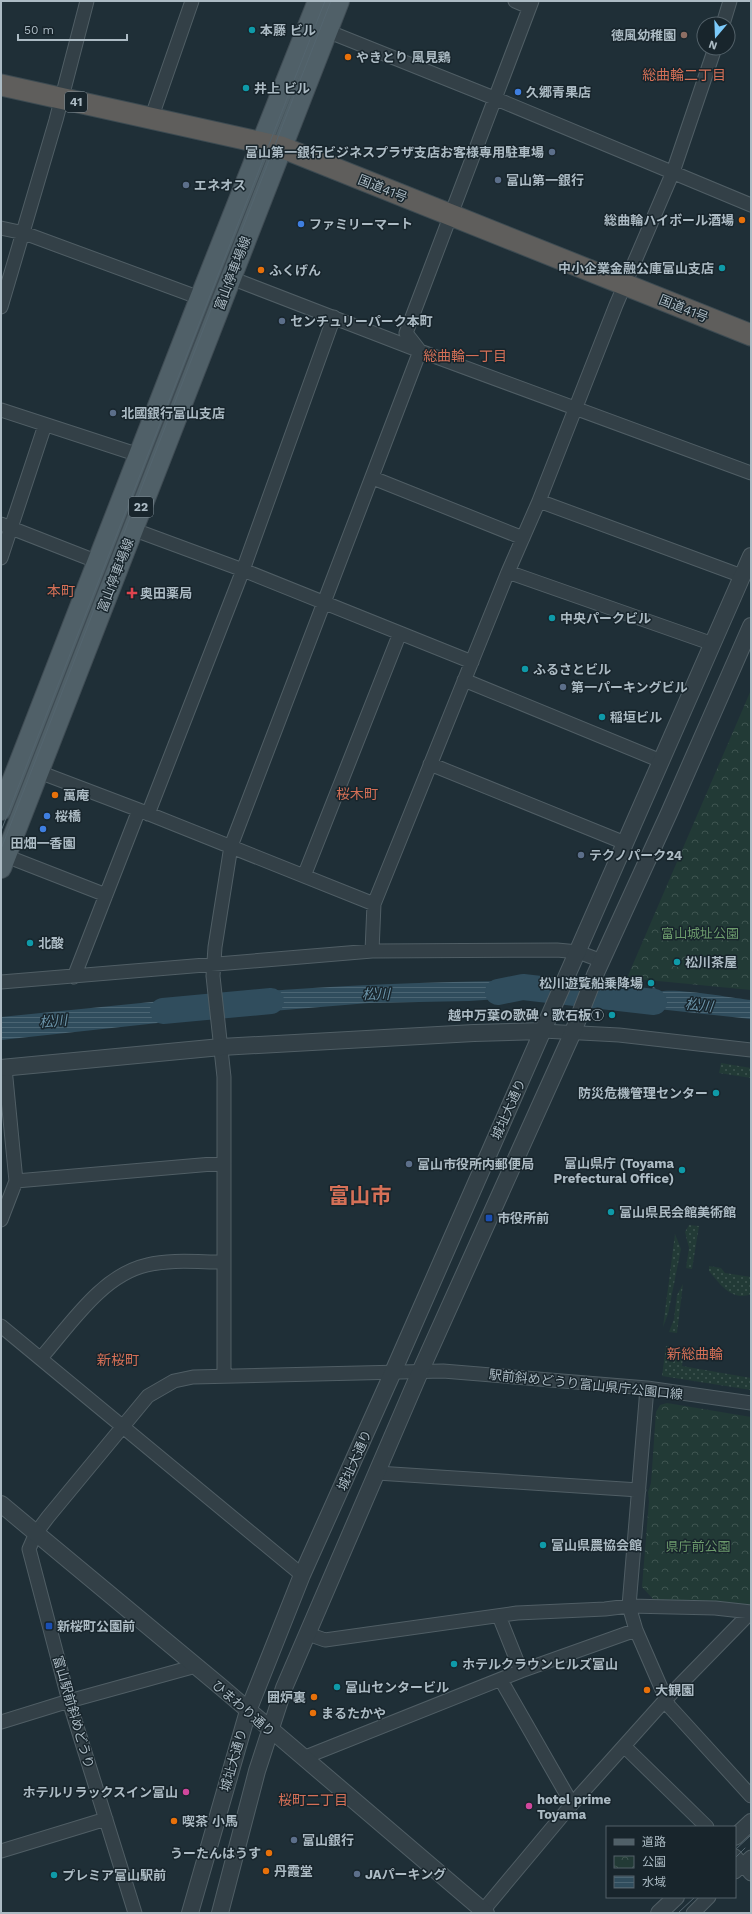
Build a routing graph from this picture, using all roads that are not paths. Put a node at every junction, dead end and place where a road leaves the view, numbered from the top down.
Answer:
1 (87, 1) edge
2 (192, 1) edge
3 (318, 1) edge
4 (339, 1) edge
5 (515, 1) edge
6 (730, 1) edge
7 (530, 4) edge
8 (725, 16) edge
9 (327, 31) junction
10 (712, 56) edge
11 (1, 85) edge
12 (494, 98) junction
13 (61, 99) junction
14 (151, 119) junction
15 (261, 142) junction
16 (281, 147) junction
17 (674, 172) junction
18 (751, 205) edge
19 (449, 215) junction
20 (1, 228) edge
21 (24, 233) junction
22 (231, 278) junction
23 (625, 285) junction
24 (200, 298) junction
25 (1, 307) edge
26 (334, 317) junction
27 (751, 335) edge
28 (420, 351) junction
29 (575, 408) junction
30 (1, 410) edge
31 (45, 425) junction
32 (139, 455) junction
33 (751, 473) edge
34 (373, 478) junction
35 (539, 501) junction
36 (6, 526) edge
37 (132, 529) junction
38 (523, 538) junction
39 (751, 556) edge
40 (1, 558) edge
41 (98, 562) junction
42 (243, 570) junction
43 (508, 572) junction
44 (742, 576) junction
45 (325, 603) junction
46 (751, 626) edge
47 (400, 634) junction
48 (713, 644) junction
49 (472, 662) junction
50 (464, 680) junction
51 (661, 762) junction
52 (430, 764) junction
53 (39, 772) junction
54 (1, 810) edge
55 (143, 812) junction
56 (625, 843) junction
57 (231, 846) junction
58 (3, 862) edge
59 (304, 876) junction
60 (106, 895) junction
61 (374, 904) junction
62 (372, 951) junction
63 (578, 952) junction
64 (602, 960) junction
65 (213, 964) junction
66 (74, 977) junction
67 (1, 982) edge
68 (546, 1025) junction
69 (576, 1025) junction
70 (220, 1039) junction
71 (751, 1050) edge
72 (3, 1068) edge
73 (224, 1163) junction
74 (16, 1181) junction
75 (1, 1220) edge
76 (223, 1262) junction
77 (1, 1326) edge
78 (41, 1358) junction
79 (394, 1372) junction
80 (420, 1372) junction
81 (224, 1376) junction
82 (647, 1388) junction
83 (751, 1403) edge
84 (123, 1426) junction
85 (377, 1473) junction
86 (639, 1490) junction
87 (1, 1504) edge
88 (36, 1533) junction
89 (302, 1575) junction
90 (629, 1606) junction
91 (751, 1612) edge
92 (499, 1616) junction
93 (636, 1630) junction
94 (308, 1634) junction
95 (196, 1666) junction
96 (520, 1671) junction
97 (501, 1680) junction
98 (666, 1699) junction
99 (69, 1701) junction
100 (248, 1711) junction
101 (1, 1722) edge
102 (269, 1729) junction
103 (625, 1747) junction
104 (303, 1758) junction
105 (751, 1796) edge
106 (572, 1804) junction
107 (106, 1819) junction
108 (751, 1822) edge
109 (706, 1826) edge
110 (736, 1836) edge
111 (1, 1851) edge
112 (675, 1898) edge
113 (708, 1898) edge
114 (483, 1912) edge
115 (135, 1913) edge
116 (190, 1913) edge
117 (220, 1913) edge
118 (659, 1913) edge
119 (693, 1913) edge

1 - 13 street
2 - 14 street
3 - 15 main road, 富山停車場線
4 - 9 main road, 富山停車場線
5 - 7 street
6 - 8 street
7 - 12 street
9 - 12 street
9 - 16 main road, 富山停車場線
10 - 17 street
11 - 13 highway, 国道41号 / 41
12 - 17 street
12 - 19 street
13 - 14 highway, 国道41号 / 41
13 - 21 street
14 - 15 highway, 国道41号 / 41
15 - 16 highway, 国道41号 / 41
15 - 24 main road, 富山停車場線 / 22
16 - 19 highway, 国道41号 / 41
16 - 22 main road, 富山停車場線 / 22
17 - 18 street
17 - 23 street
19 - 23 highway, 国道41号 / 41
19 - 28 street
20 - 21 street
21 - 24 street
21 - 25 street
22 - 26 street
22 - 37 main road, 富山停車場線 / 22
23 - 27 highway, 国道41号 / 41
23 - 29 street
24 - 32 main road, 富山停車場線 / 22
26 - 28 street
26 - 42 street
28 - 29 street
28 - 34 street
29 - 33 street
29 - 35 street
30 - 31 street
31 - 32 street
31 - 36 street
32 - 41 main road, 富山停車場線 / 22
34 - 38 street
34 - 45 street
35 - 38 street
35 - 44 street
36 - 40 street
36 - 41 street
37 - 42 street
37 - 53 main road, 富山停車場線 / 22
38 - 43 street
39 - 44 street, 城址大通り
41 - 54 main road, 富山停車場線 / 22
42 - 45 street
42 - 55 street
43 - 48 street
43 - 49 street
44 - 48 street, 城址大通り
45 - 47 street
45 - 57 street
46 - 64 street, 城址大通り
47 - 49 street
47 - 59 street
48 - 51 street, 城址大通り
49 - 50 street
50 - 51 street
50 - 52 street
51 - 56 street, 城址大通り
52 - 56 street
52 - 61 street
53 - 55 street
53 - 58 main road, 富山停車場線 / 22
55 - 57 street
55 - 60 street
56 - 63 street, 城址大通り
57 - 59 street
57 - 65 street
58 - 60 street
59 - 61 street
60 - 66 street
61 - 62 street
62 - 63 street
62 - 65 street
63 - 64 street
63 - 68 street, 城址大通り
64 - 69 street, 城址大通り
65 - 66 street
65 - 70 street
66 - 67 street
68 - 69 street
68 - 70 street
68 - 79 street, 城址大通り
69 - 71 street
69 - 80 street, 城址大通り
70 - 72 street
70 - 73 street
72 - 74 street
73 - 74 street
73 - 76 street
74 - 75 street
76 - 78 street
76 - 81 street
77 - 78 street
78 - 84 street
79 - 80 street, 駅前斜めどうり富山県庁公園口線
79 - 81 street, 駅前斜めどうり富山県庁公園口線
79 - 89 street, 城址大通り
80 - 82 street, 駅前斜めどうり富山県庁公園口線
80 - 85 street, 城址大通り
81 - 84 street, 駅前斜めどうり富山県庁公園口線
82 - 83 street, 駅前斜めどうり富山県庁公園口線
82 - 86 street
84 - 88 street, 駅前斜めどうり富山県庁公園口線
84 - 89 street
85 - 86 street
85 - 94 street, 城址大通り
86 - 90 street
87 - 88 street, ひまわり通り
88 - 95 street, ひまわり通り
88 - 99 street, 富山駅前斜めどうり
89 - 100 street, 城址大通り
90 - 91 street
90 - 92 street
90 - 93 street
91 - 98 street
92 - 94 street
92 - 96 street
93 - 96 street
93 - 98 street
94 - 102 street, 城址大通り
95 - 99 street
95 - 100 street, ひまわり通り
96 - 97 street
97 - 104 street
97 - 106 street
98 - 103 street
98 - 105 street
99 - 101 street
99 - 107 street, 富山駅前斜めどうり
100 - 102 street, ひまわり通り
100 - 116 street, 城址大通り
102 - 104 street, ひまわり通り
102 - 117 street, 城址大通り
103 - 106 street
103 - 109 street
104 - 114 street, ひまわり通り
106 - 114 street
107 - 111 street
107 - 115 street, 富山駅前斜めどうり
108 - 110 street
112 - 118 street
113 - 119 street

